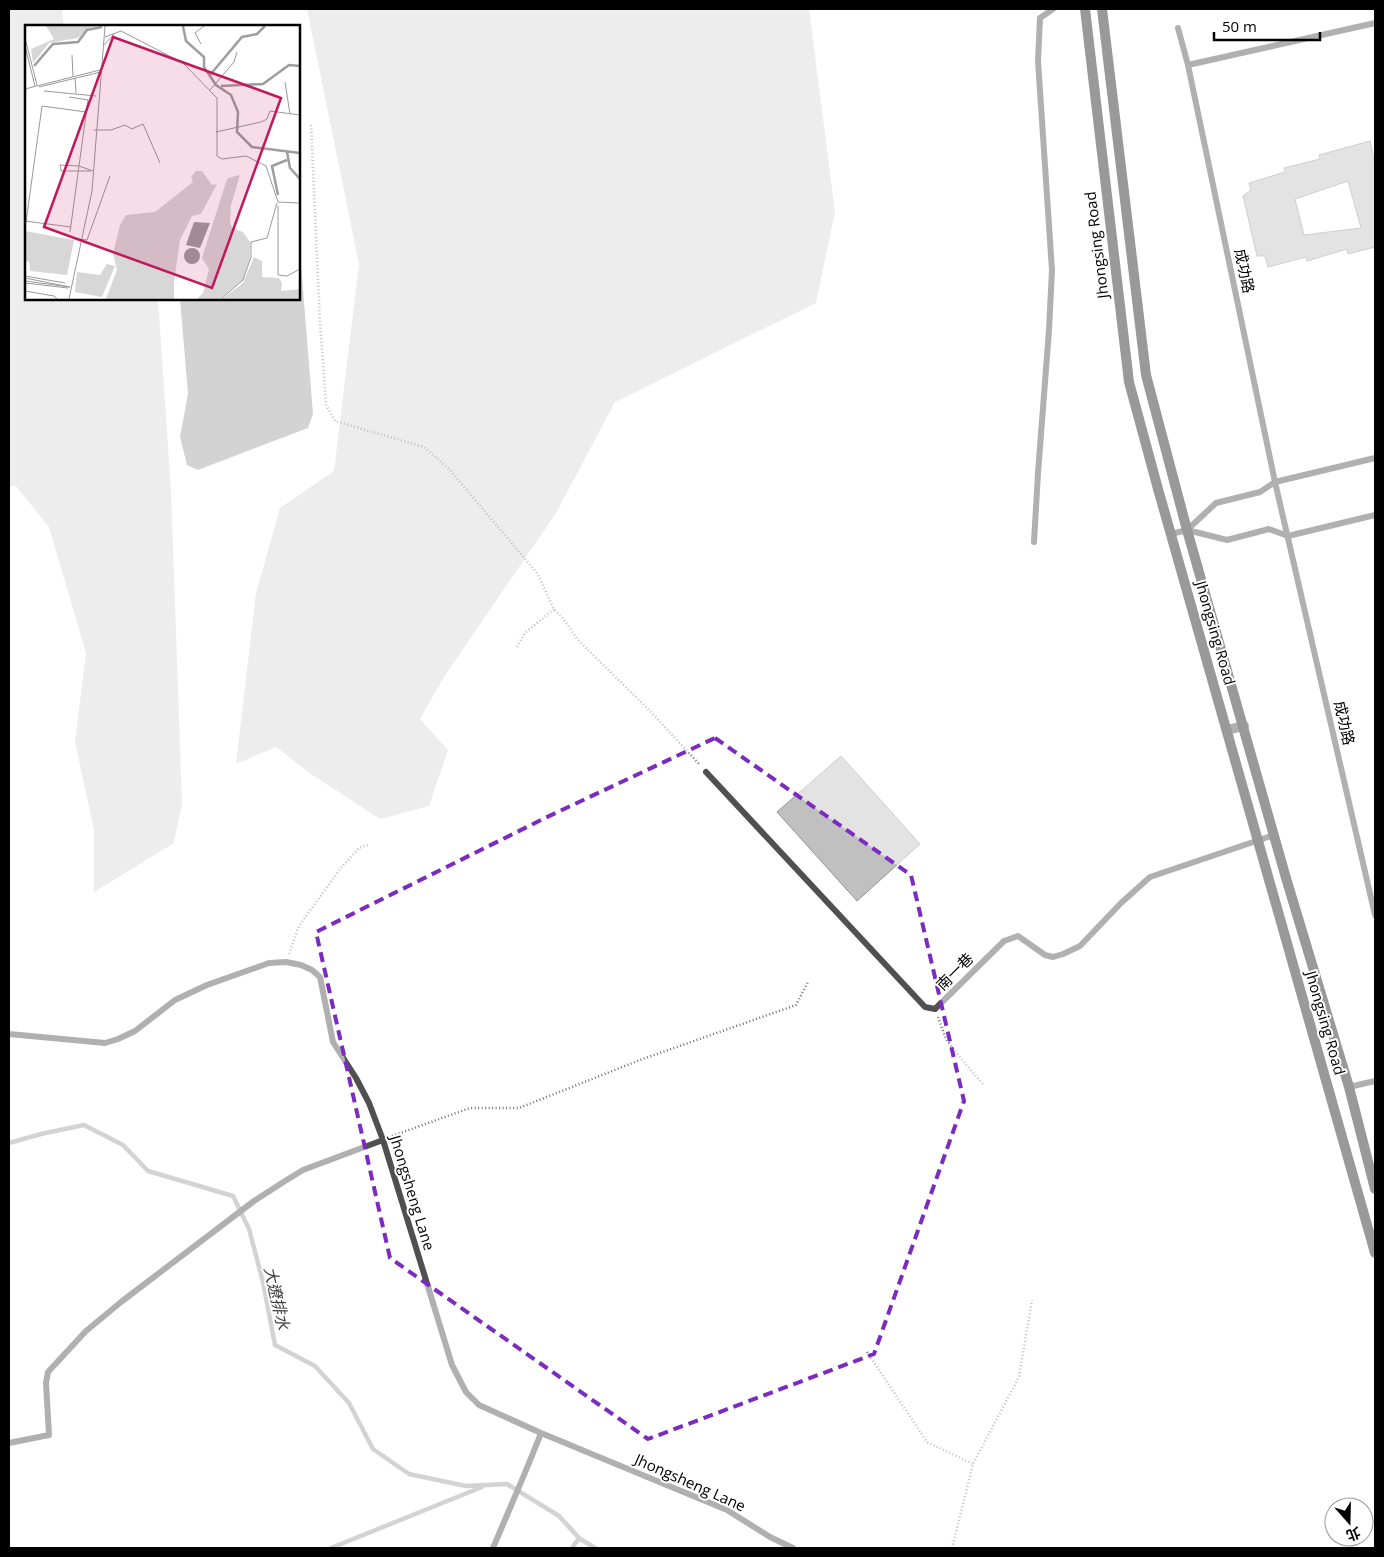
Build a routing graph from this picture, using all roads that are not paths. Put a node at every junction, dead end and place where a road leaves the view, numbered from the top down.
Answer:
1 (1053, 9) edge
2 (1085, 9) edge
3 (1102, 9) edge
4 (1375, 23) edge
5 (1178, 28) dead end
6 (1188, 65) junction
7 (1375, 458) edge
8 (1275, 482) junction
9 (1375, 515) edge
10 (1187, 530) junction
11 (1171, 534) junction
12 (1288, 536) junction
13 (1034, 542) dead end
14 (1244, 726) junction
15 (1227, 730) junction
16 (706, 772) road end
17 (1274, 835) junction
18 (1258, 840) junction
19 (1375, 915) edge
20 (9, 1034) edge
21 (1375, 1081) edge
22 (1349, 1087) junction
23 (383, 1140) junction
24 (1375, 1189) edge
25 (1375, 1253) edge
26 (541, 1433) junction
27 (9, 1443) edge
28 (493, 1548) edge
29 (793, 1548) edge

1 - 13 lane
2 - 11 main road, Jhongsing Road
3 - 10 main road, Jhongsing Road
4 - 6 lane
5 - 6 lane, 成功路
6 - 8 lane, 成功路
7 - 8 lane
8 - 10 lane
8 - 12 lane, 成功路
9 - 12 lane
10 - 11 lane
10 - 12 lane
10 - 14 main road, Jhongsing Road
11 - 15 main road, Jhongsing Road
12 - 19 lane, 成功路
14 - 15 street
14 - 17 main road, Jhongsing Road
15 - 18 main road, Jhongsing Road
16 - 18 lane, 南一巷
17 - 18 lane, 南一巷
17 - 22 main road, Jhongsing Road
18 - 25 main road, Jhongsing Road
20 - 23 lane, Jhongsheng Lane
21 - 22 lane
22 - 24 main road, Jhongsing Road
23 - 26 lane, Jhongsheng Lane
23 - 27 lane
26 - 28 lane
26 - 29 lane, Jhongsheng Lane

